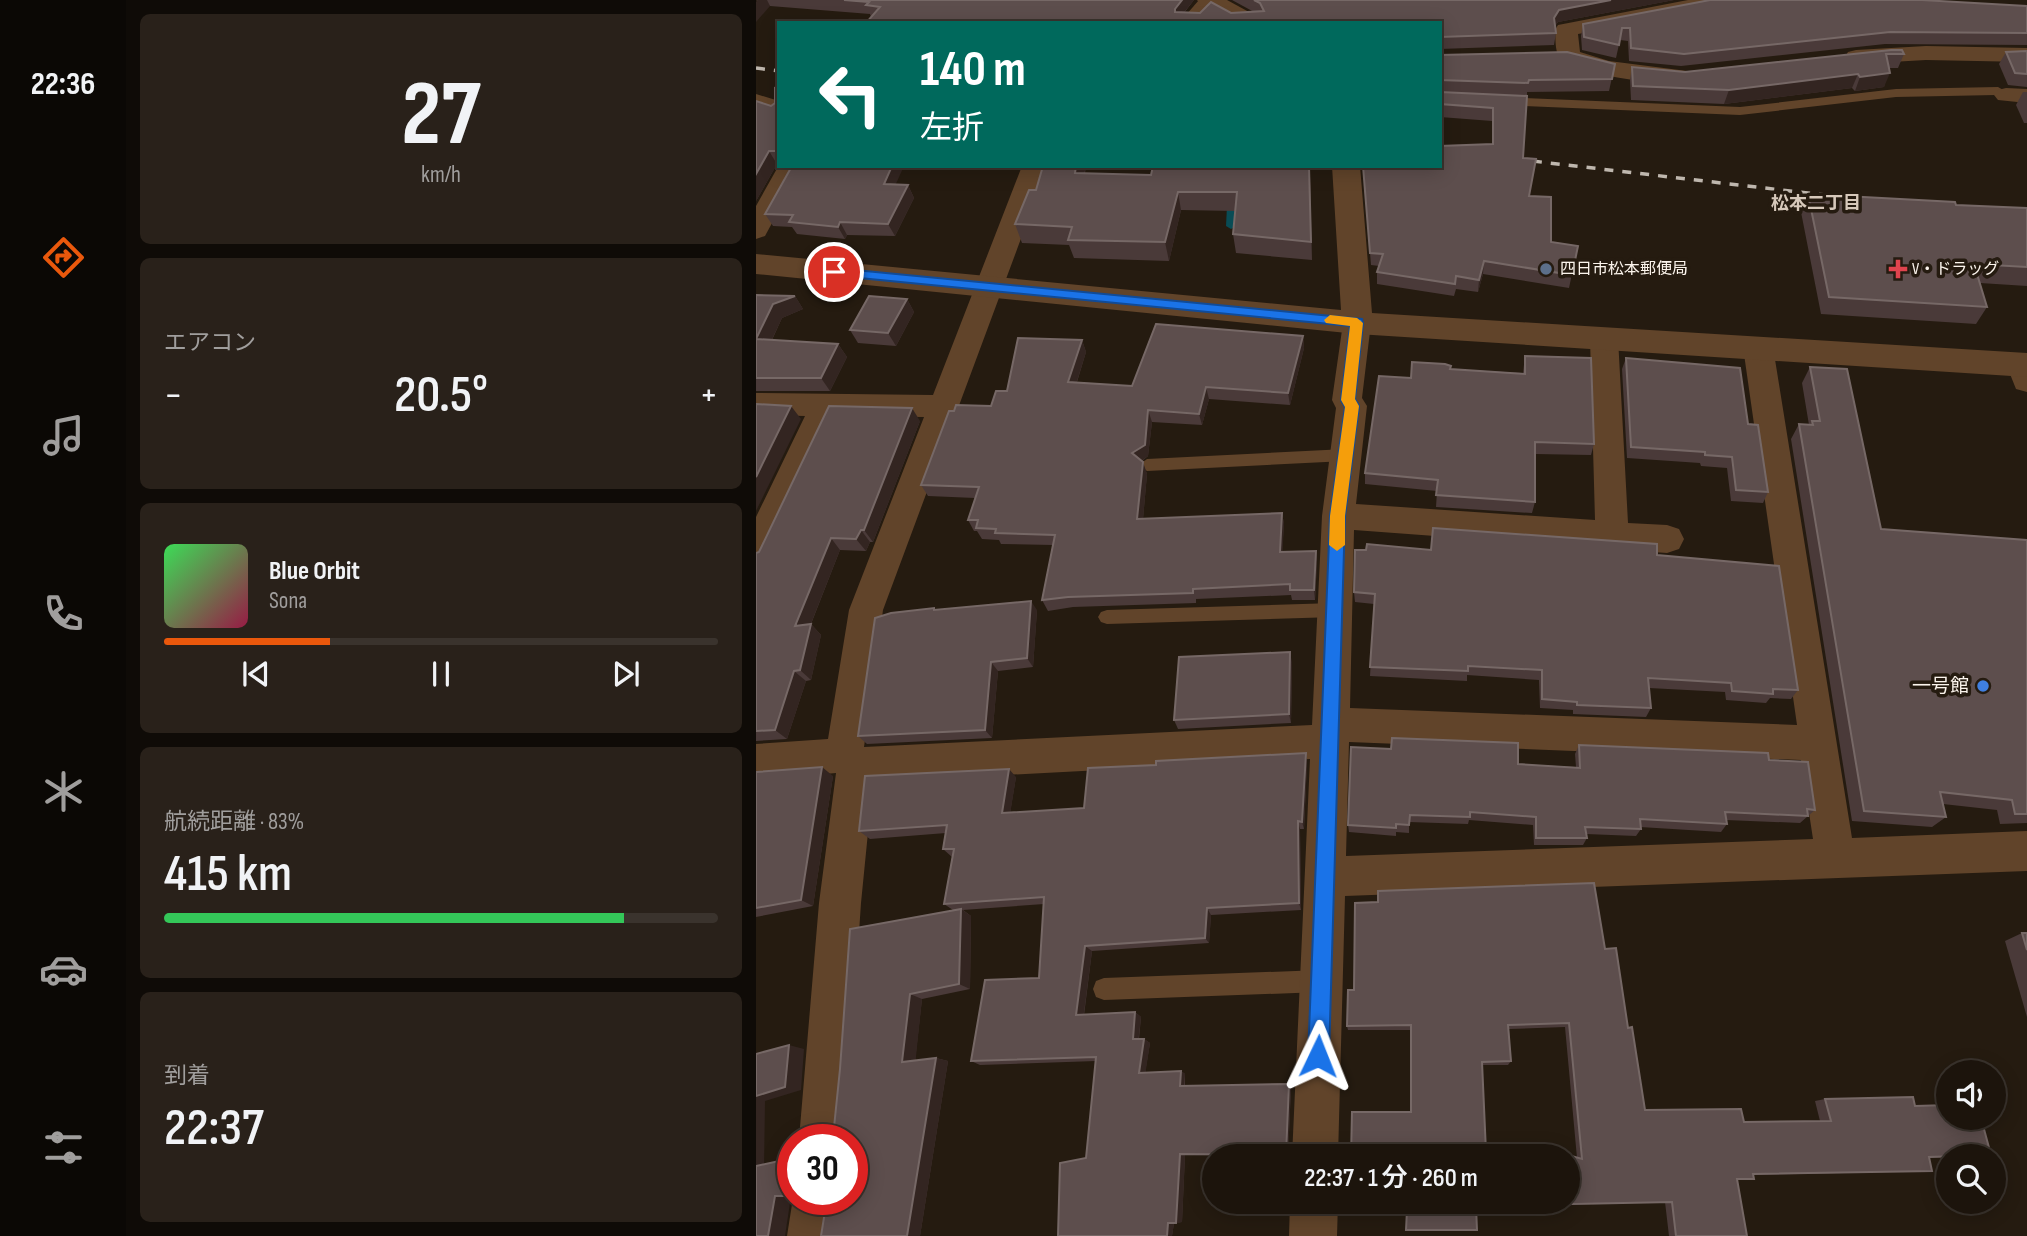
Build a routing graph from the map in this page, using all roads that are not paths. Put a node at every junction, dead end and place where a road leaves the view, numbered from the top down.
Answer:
1 (1209, 0) edge
2 (1722, 0) edge
3 (1192, 21) edge
4 (1247, 21) edge
5 (1544, 55) edge
6 (1569, 55) junction
7 (2027, 55) edge
8 (1839, 59) edge
9 (1700, 75) edge
10 (2017, 96) edge
11 (756, 100) edge
12 (1484, 101) edge
13 (777, 108) edge
14 (790, 168) edge
15 (1034, 168) edge
16 (1346, 168) edge
17 (756, 230) edge
18 (756, 264) edge
19 (988, 288) junction
20 (1357, 323) junction
21 (1604, 338) junction
22 (1758, 347) junction
23 (2025, 370) edge
24 (756, 404) edge
25 (825, 406) junction
26 (945, 406) junction
27 (1346, 455) junction
28 (1147, 465) dead end
29 (1338, 516) junction
30 (1612, 534) junction
31 (1667, 540) dead end
32 (756, 552) edge
33 (1335, 611) junction
34 (1107, 617) dead end
35 (1331, 732) junction
36 (1817, 743) junction
37 (850, 760) junction
38 (756, 762) edge
39 (2027, 851) edge
40 (1835, 856) junction
41 (1325, 877) junction
42 (1321, 981) junction
43 (1104, 989) dead end
44 (823, 1124) edge
45 (1315, 1144) edge
46 (1314, 1214) edge
47 (814, 1215) edge
48 (811, 1236) edge
49 (1313, 1236) edge

1 - 3 street
1 - 4 street
2 - 6 street
5 - 6 street
6 - 9 street
7 - 8 street
10 - 12 lane
11 - 13 street
14 - 17 street
15 - 19 street
16 - 20 street
18 - 19 street
19 - 20 street
19 - 26 street
20 - 21 street
20 - 27 street
21 - 22 street
21 - 30 street
22 - 23 street
22 - 36 street
24 - 25 street
25 - 26 street
25 - 32 street
26 - 37 street
27 - 28 lane
27 - 29 street
29 - 30 street
29 - 33 street
30 - 31 street
33 - 34 lane
33 - 35 street
35 - 36 street
35 - 37 street
35 - 41 street
36 - 40 street
37 - 38 street
37 - 44 street
39 - 40 street
40 - 41 street
41 - 42 street
42 - 43 lane
42 - 45 street
46 - 49 street
47 - 48 street

